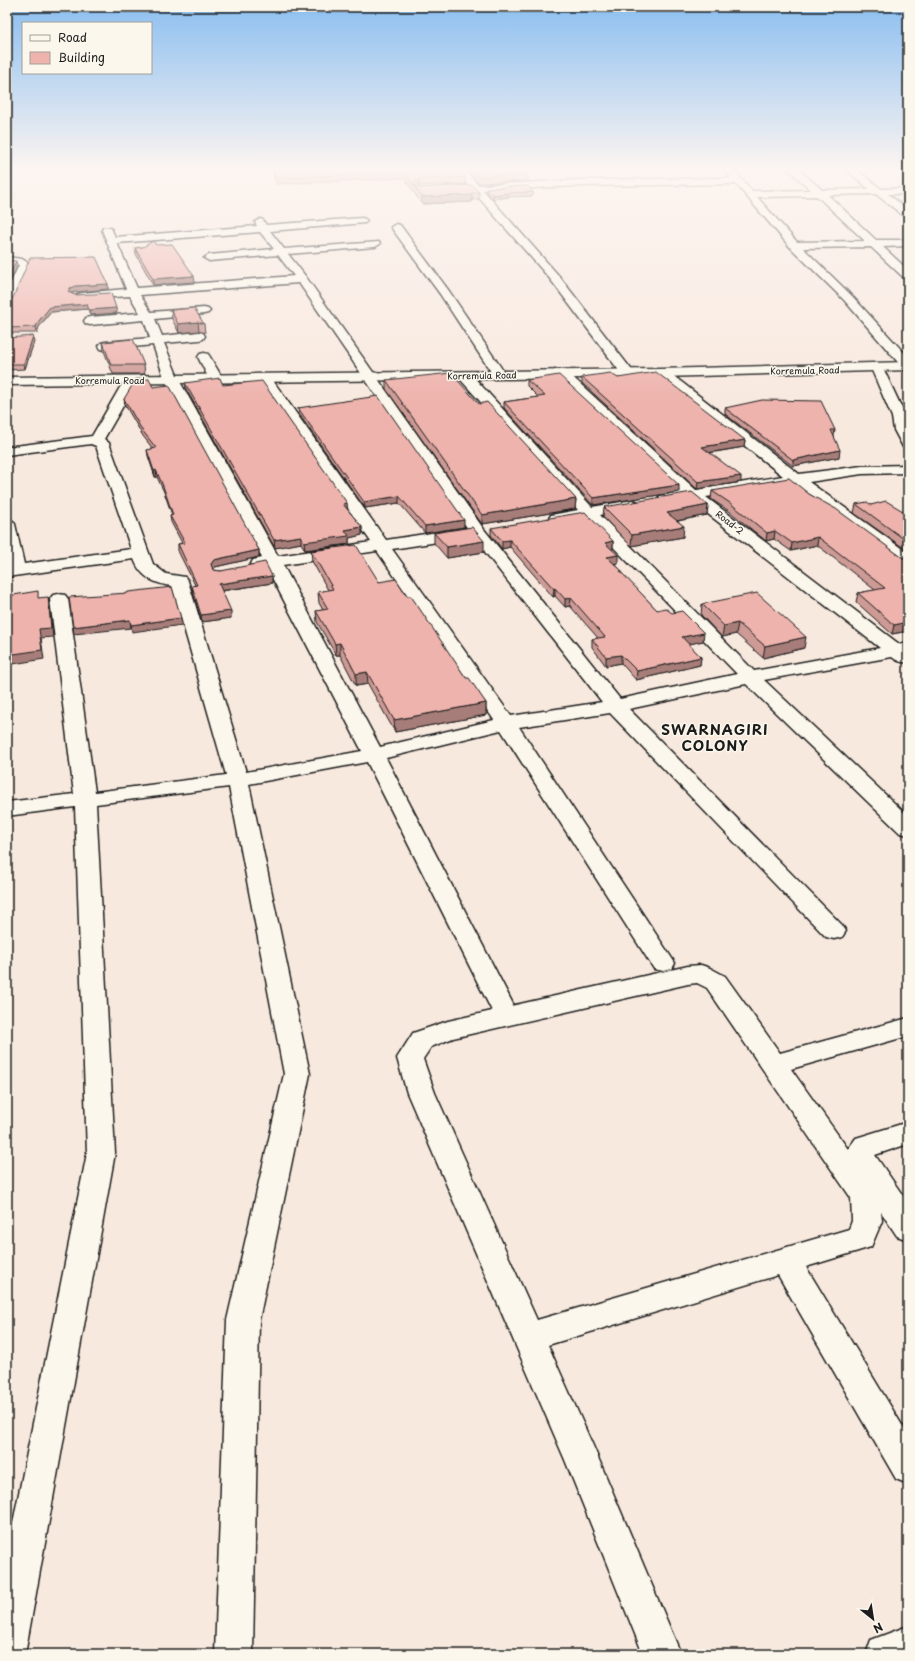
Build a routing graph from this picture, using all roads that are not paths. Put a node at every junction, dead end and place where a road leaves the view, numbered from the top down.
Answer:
1 (114, 247) edge
2 (277, 247) edge
3 (345, 247) edge
4 (410, 247) edge
5 (528, 247) edge
6 (796, 247) edge
7 (878, 247) edge
8 (281, 252) junction
9 (209, 258) dead end
10 (7, 260) edge
11 (908, 276) edge
12 (302, 279) junction
13 (133, 292) junction
14 (76, 296) edge
15 (7, 302) edge
16 (204, 311) dead end
17 (148, 316) junction
18 (90, 321) dead end
19 (199, 336) edge
20 (158, 341) junction
21 (103, 346) edge
22 (204, 357) dead end
23 (908, 366) edge
24 (877, 368) junction
25 (560, 373) junction
26 (628, 373) junction
27 (661, 373) junction
28 (500, 375) junction
29 (465, 376) junction
30 (369, 377) junction
31 (264, 378) junction
32 (216, 379) junction
33 (131, 380) junction
34 (172, 380) junction
35 (7, 381) edge
36 (96, 440) junction
37 (908, 444) edge
38 (7, 451) edge
39 (908, 469) edge
40 (796, 478) junction
41 (693, 495) junction
42 (588, 512) junction
43 (544, 520) edge
44 (7, 524) edge
45 (485, 530) junction
46 (381, 545) junction
47 (140, 553) junction
48 (908, 560) edge
49 (272, 561) junction
50 (243, 567) edge
51 (12, 571) edge
52 (59, 599) dead end
53 (904, 653) edge
54 (750, 677) junction
55 (615, 706) junction
56 (506, 723) junction
57 (374, 755) junction
58 (238, 780) junction
59 (84, 800) junction
60 (7, 809) edge
61 (908, 828) edge
62 (834, 931) dead end
63 (663, 963) dead end
64 (500, 1004) dead end
65 (908, 1027) edge
66 (788, 1060) dead end
67 (908, 1133) edge
68 (908, 1227) edge
69 (792, 1272) dead end
70 (528, 1337) junction
71 (908, 1467) edge
72 (908, 1645) edge
73 (7, 1649) edge
74 (234, 1654) edge
75 (662, 1654) edge
76 (885, 1654) edge

1 - 13 street
2 - 8 street
3 - 8 street
4 - 28 street
5 - 26 street
6 - 23 street
7 - 11 street
8 - 9 street
8 - 12 street
10 - 15 street
12 - 13 street
12 - 30 street
13 - 14 street
13 - 17 street
16 - 17 street
17 - 18 street
17 - 20 street
19 - 20 street
20 - 21 street
20 - 34 street
22 - 32 street
23 - 24 street, Korremula Road
24 - 27 street, Korremula Road
24 - 37 street
25 - 26 street, Korremula Road
25 - 28 street, Korremula Road
25 - 41 street, Road-2
26 - 27 street, Korremula Road
27 - 40 street
28 - 29 street, Korremula Road
29 - 30 street, Korremula Road
29 - 42 street
30 - 31 street, Korremula Road
30 - 45 street
31 - 32 street, Korremula Road
31 - 46 street
32 - 34 street, Korremula Road
33 - 34 street, Korremula Road
33 - 35 street, Korremula Road
33 - 36 street
34 - 49 street
36 - 38 street
36 - 47 street
39 - 40 street
40 - 41 street
40 - 48 street
41 - 42 street
41 - 53 street, Road-2
42 - 43 street
42 - 54 street
44 - 51 street
45 - 46 street
45 - 55 street
46 - 49 street
46 - 56 street
47 - 51 street
47 - 58 street
49 - 50 street
49 - 57 street
52 - 59 street
53 - 54 street
54 - 55 street
54 - 61 street
55 - 56 street
55 - 62 street
56 - 57 street
56 - 63 street
57 - 58 street
57 - 64 street
58 - 59 street
58 - 74 street
59 - 60 street
59 - 73 street
65 - 66 street
67 - 68 street
69 - 71 street
70 - 70 street
70 - 75 street
72 - 76 street

